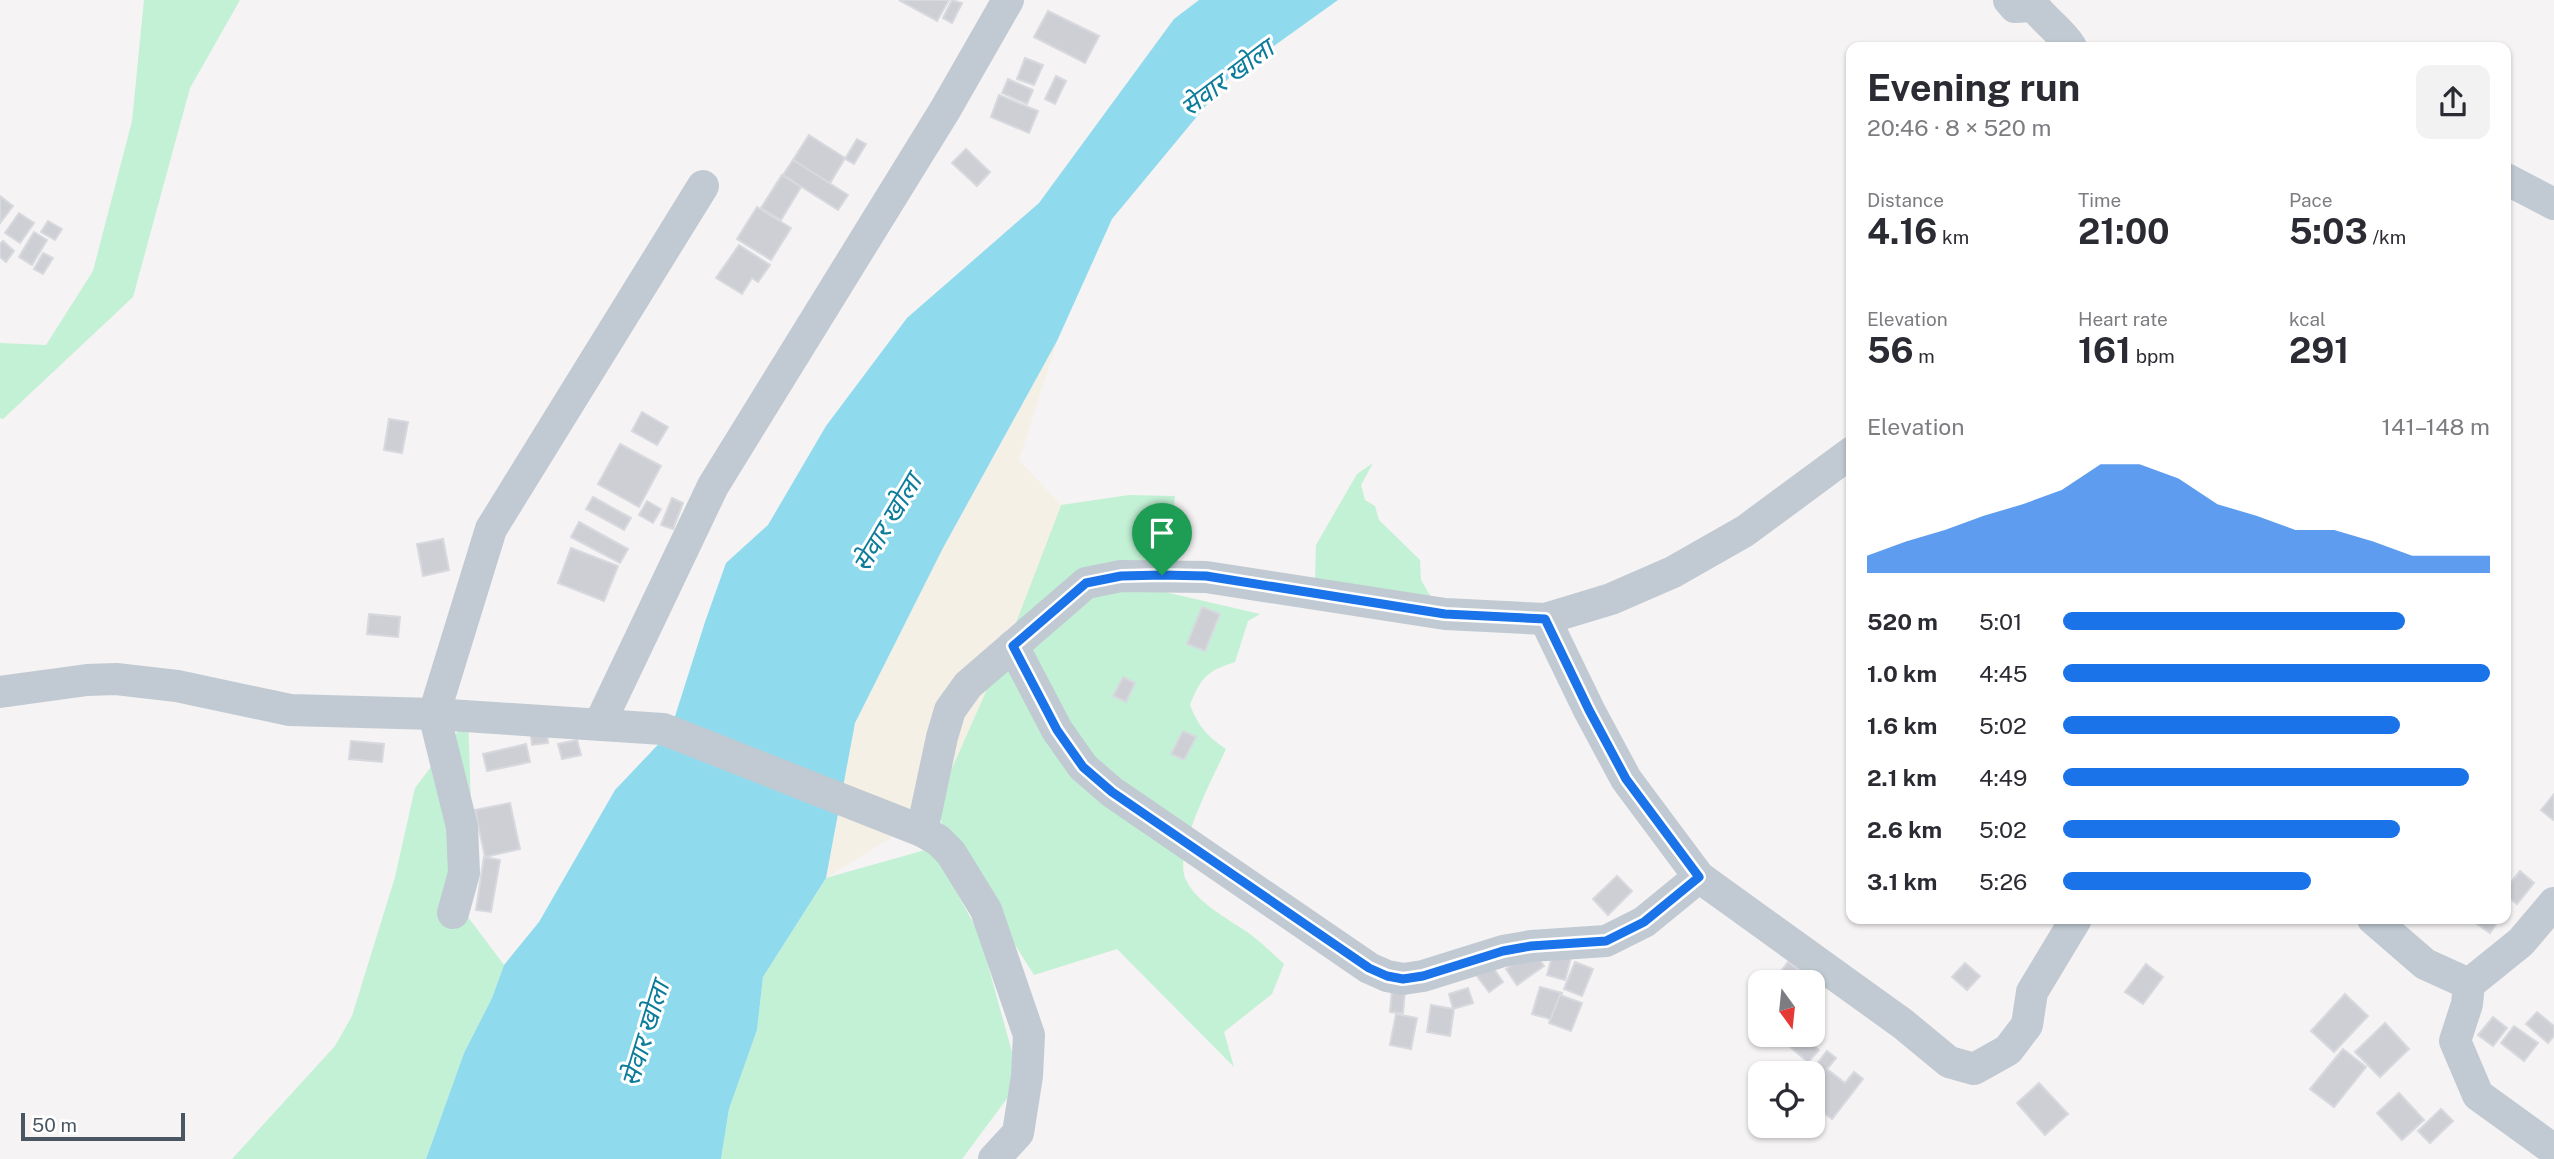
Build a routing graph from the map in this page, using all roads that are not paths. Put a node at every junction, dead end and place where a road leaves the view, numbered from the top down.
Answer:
1 (1008, 0) edge
2 (2009, 0) edge
3 (2068, 42) edge
4 (2511, 182) edge
5 (703, 186) dead end
6 (2554, 204) edge
7 (1846, 456) edge
8 (1545, 619) junction
9 (1013, 646) junction
10 (0, 692) edge
11 (435, 714) junction
12 (600, 723) junction
13 (922, 831) junction
14 (1699, 877) junction
15 (2554, 903) edge
16 (453, 913) dead end
17 (2073, 924) edge
18 (2379, 924) edge
19 (2469, 984) junction
20 (2554, 1150) edge
21 (994, 1159) edge

1 - 12 street
2 - 3 street
4 - 6 street
5 - 11 street
7 - 8 street
8 - 9 street
8 - 14 street
9 - 13 street
9 - 14 street
10 - 11 street
11 - 12 street
11 - 16 street
12 - 13 street
13 - 21 street
14 - 17 street
15 - 19 street
18 - 19 street
19 - 20 street

